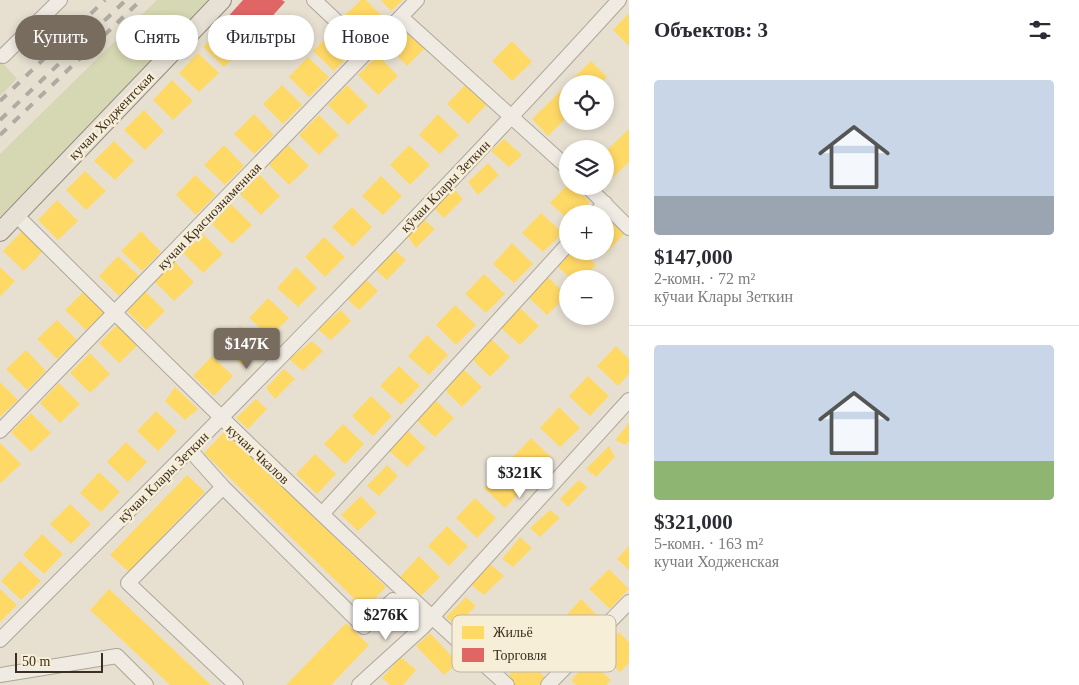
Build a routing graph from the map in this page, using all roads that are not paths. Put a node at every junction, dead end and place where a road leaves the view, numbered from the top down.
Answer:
1 (60, 0) edge
2 (222, 0) edge
3 (314, 0) edge
4 (418, 0) edge
5 (619, 0) edge
6 (330, 15) edge
7 (403, 15) edge
8 (407, 22) edge
9 (3, 56) dead end
10 (359, 60) edge
11 (512, 117) junction
12 (559, 160) edge
13 (597, 195) edge
14 (605, 203) joint
15 (16, 215) junction
16 (629, 228) edge
17 (0, 232) edge
18 (559, 254) edge
19 (115, 313) junction
20 (629, 400) edge
21 (220, 418) junction
22 (0, 431) edge
23 (190, 450) junction
24 (223, 486) junction
25 (322, 514) junction
26 (629, 602) edge
27 (616, 615) edge
28 (427, 622) junction
29 (0, 640) edge
30 (452, 641) edge
31 (491, 672) edge
32 (561, 672) edge
33 (0, 675) edge
34 (146, 685) edge
35 (236, 685) edge
36 (359, 685) edge
37 (508, 685) edge
38 (548, 685) edge

1 - 9 street
2 - 15 main road, кучаи Ходжентская
3 - 6 street
4 - 7 street, кучаи Краснознаменная
5 - 11 street, кӯчаи Клары Зеткин
8 - 11 street
10 - 19 street, кучаи Краснознаменная
11 - 12 street
11 - 21 street, кӯчаи Клары Зеткин
13 - 14 street
14 - 16 street
15 - 17 main road, кучаи Ходжентская
15 - 19 street, кучаи Чкалов
18 - 25 street
19 - 21 street, кучаи Чкалов
19 - 22 street, кучаи Краснознаменная
20 - 28 street
21 - 23 street, кӯчаи Клары Зеткин
21 - 25 street, кучаи Чкалов
23 - 24 street
23 - 29 street, кӯчаи Клары Зеткин
24 - 28 street
24 - 35 street
25 - 28 street, кучаи Чкалов
26 - 27 street
28 - 30 street, кучаи Чкалов
28 - 36 street
31 - 37 street, кучаи Чкалов
32 - 38 street
33 - 34 street

